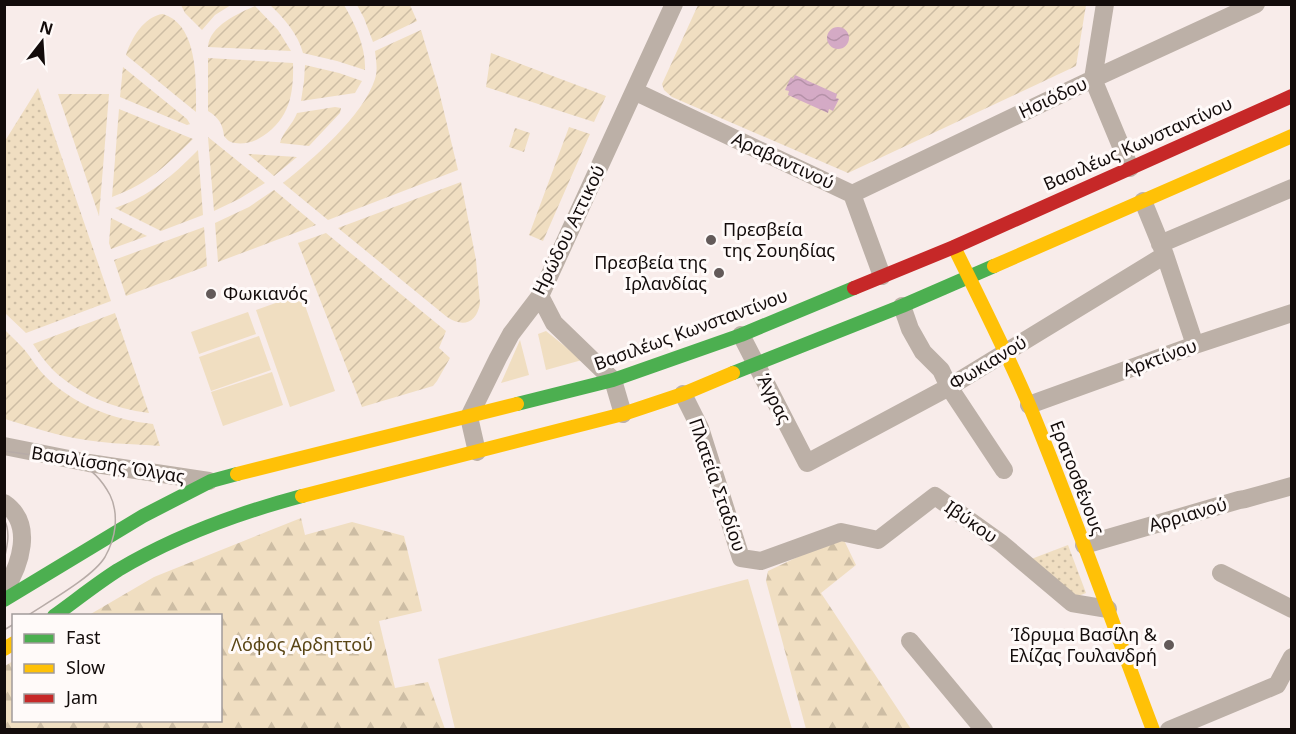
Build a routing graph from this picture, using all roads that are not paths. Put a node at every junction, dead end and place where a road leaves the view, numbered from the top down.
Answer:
1 (674, 4) edge
2 (1105, 4) edge
3 (1256, 4) edge
4 (1093, 79) junction
5 (634, 91) junction
6 (1292, 96) edge
7 (1292, 136) edge
8 (1130, 168) junction
9 (1292, 188) edge
10 (852, 194) junction
11 (1143, 201) junction
12 (954, 247) junction
13 (1162, 250) junction
14 (882, 276) junction
15 (969, 277) junction
16 (540, 296) junction
17 (902, 306) junction
18 (1292, 313) edge
19 (741, 334) junction
20 (1195, 345) junction
21 (1006, 352) junction
22 (755, 363) junction
23 (613, 380) junction
24 (950, 387) junction
25 (683, 394) junction
26 (1029, 405) junction
27 (623, 414) junction
28 (469, 417) junction
29 (4, 446) edge
30 (477, 452) junction
31 (807, 463) joint
32 (1004, 470) dead end
33 (211, 481) junction
34 (1292, 486) edge
35 (6, 504) edge
36 (1084, 545) junction
37 (761, 561) joint
38 (1221, 573) dead end
39 (4, 591) edge
40 (4, 600) edge
41 (1108, 609) junction
42 (1292, 609) edge
43 (55, 614) edge
44 (910, 641) dead end
45 (1292, 657) edge
46 (984, 729) edge
47 (1153, 729) edge
48 (1169, 729) edge

1 - 5 street, Ηρώδου Αττικού
2 - 4 street
3 - 4 street, Ησιόδου
4 - 8 street
4 - 10 street, Ησιόδου
5 - 10 street, Αραβαντινού
5 - 16 street, Ηρώδου Αττικού
6 - 8 main road, Βασιλέως Κωνσταντίνου
7 - 11 main road
8 - 12 main road, Βασιλέως Κωνσταντίνου
9 - 13 street, Φωκιανού
10 - 14 street, Αραβαντινού
11 - 13 street
11 - 15 main road
12 - 14 main road, Βασιλέως Κωνσταντίνου
12 - 15 main road, Ερατοσθένους
13 - 20 street
13 - 21 street, Φωκιανού
14 - 19 main road, Βασιλέως Κωνσταντίνου
15 - 17 main road
15 - 21 main road, Ερατοσθένους
16 - 23 street
16 - 28 street, Ηρώδου Αττικού
17 - 22 main road
17 - 24 street
18 - 20 street, Αρκτίνου
19 - 22 street, Άγρας
19 - 23 main road, Βασιλέως Κωνσταντίνου
20 - 26 street, Αρκτίνου
21 - 24 street, Φωκιανού
21 - 26 main road, Ερατοσθένους
22 - 25 main road
22 - 31 street, Άγρας
23 - 27 street
23 - 28 main road, Βασιλέως Κωνσταντίνου
24 - 31 street, Φωκιανού
24 - 32 street
25 - 27 main road
25 - 37 street, Πλατεία Σταδίου
26 - 36 main road, Ερατοσθένους
27 - 30 main road
28 - 30 street
28 - 33 main road, Βασιλέως Κωνσταντίνου
29 - 33 street, Βασιλίσσης Όλγας
30 - 43 main road
33 - 40 main road, Βασιλέως Κωνσταντίνου
34 - 36 street, Αρριανού
35 - 39 street
36 - 41 main road, Ερατοσθένους
37 - 41 street, Ιβύκου
38 - 42 street
41 - 47 main road, Ερατοσθένους
44 - 46 street
45 - 48 street

